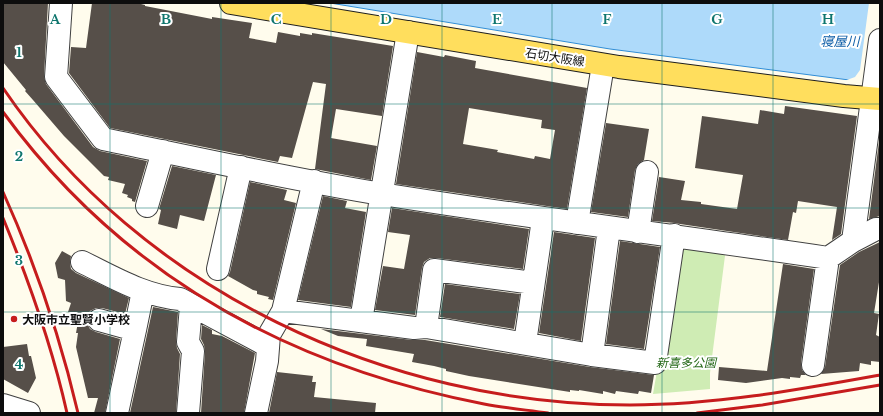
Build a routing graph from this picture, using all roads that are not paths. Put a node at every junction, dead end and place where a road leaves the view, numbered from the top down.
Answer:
1 (61, 3) edge
2 (231, 3) edge
3 (408, 32) junction
4 (880, 40) edge
5 (603, 65) junction
6 (875, 94) edge
7 (163, 152) junction
8 (241, 167) junction
9 (647, 172) dead end
10 (314, 182) junction
11 (381, 194) junction
12 (147, 206) dead end
13 (543, 219) junction
14 (577, 223) junction
15 (608, 228) junction
16 (880, 229) edge
17 (638, 232) junction
18 (674, 235) junction
19 (853, 241) junction
20 (828, 258) junction
21 (82, 262) dead end
22 (218, 269) dead end
23 (533, 284) junction
24 (143, 291) junction
25 (191, 306) junction
26 (283, 311) junction
27 (99, 320) dead end
28 (361, 321) junction
29 (426, 327) junction
30 (135, 330) junction
31 (525, 344) junction
32 (268, 346) junction
33 (592, 355) junction
34 (813, 365) dead end
35 (3, 404) edge
36 (29, 413) edge
37 (117, 413) edge
38 (188, 413) edge
39 (256, 413) edge

1 - 7 street
2 - 3 main road, 石切大阪線
3 - 5 main road, 石切大阪線
3 - 11 street
4 - 6 street
5 - 6 main road, 石切大阪線
5 - 14 street
6 - 19 street
7 - 8 street
7 - 12 street
8 - 10 street
8 - 22 street
9 - 17 street
10 - 11 street
10 - 26 street
11 - 13 street
11 - 28 street
13 - 14 street
13 - 23 street
14 - 15 street
15 - 17 street
15 - 33 street
16 - 19 street
17 - 18 street
18 - 20 street
18 - 33 street
19 - 20 street
20 - 34 street
21 - 24 street
23 - 29 street
23 - 31 street
24 - 25 street
24 - 30 street
25 - 32 street
25 - 38 street
26 - 28 street
26 - 32 street
27 - 30 street
28 - 29 street
29 - 31 street
30 - 37 street
31 - 33 street
32 - 39 street
35 - 36 street

